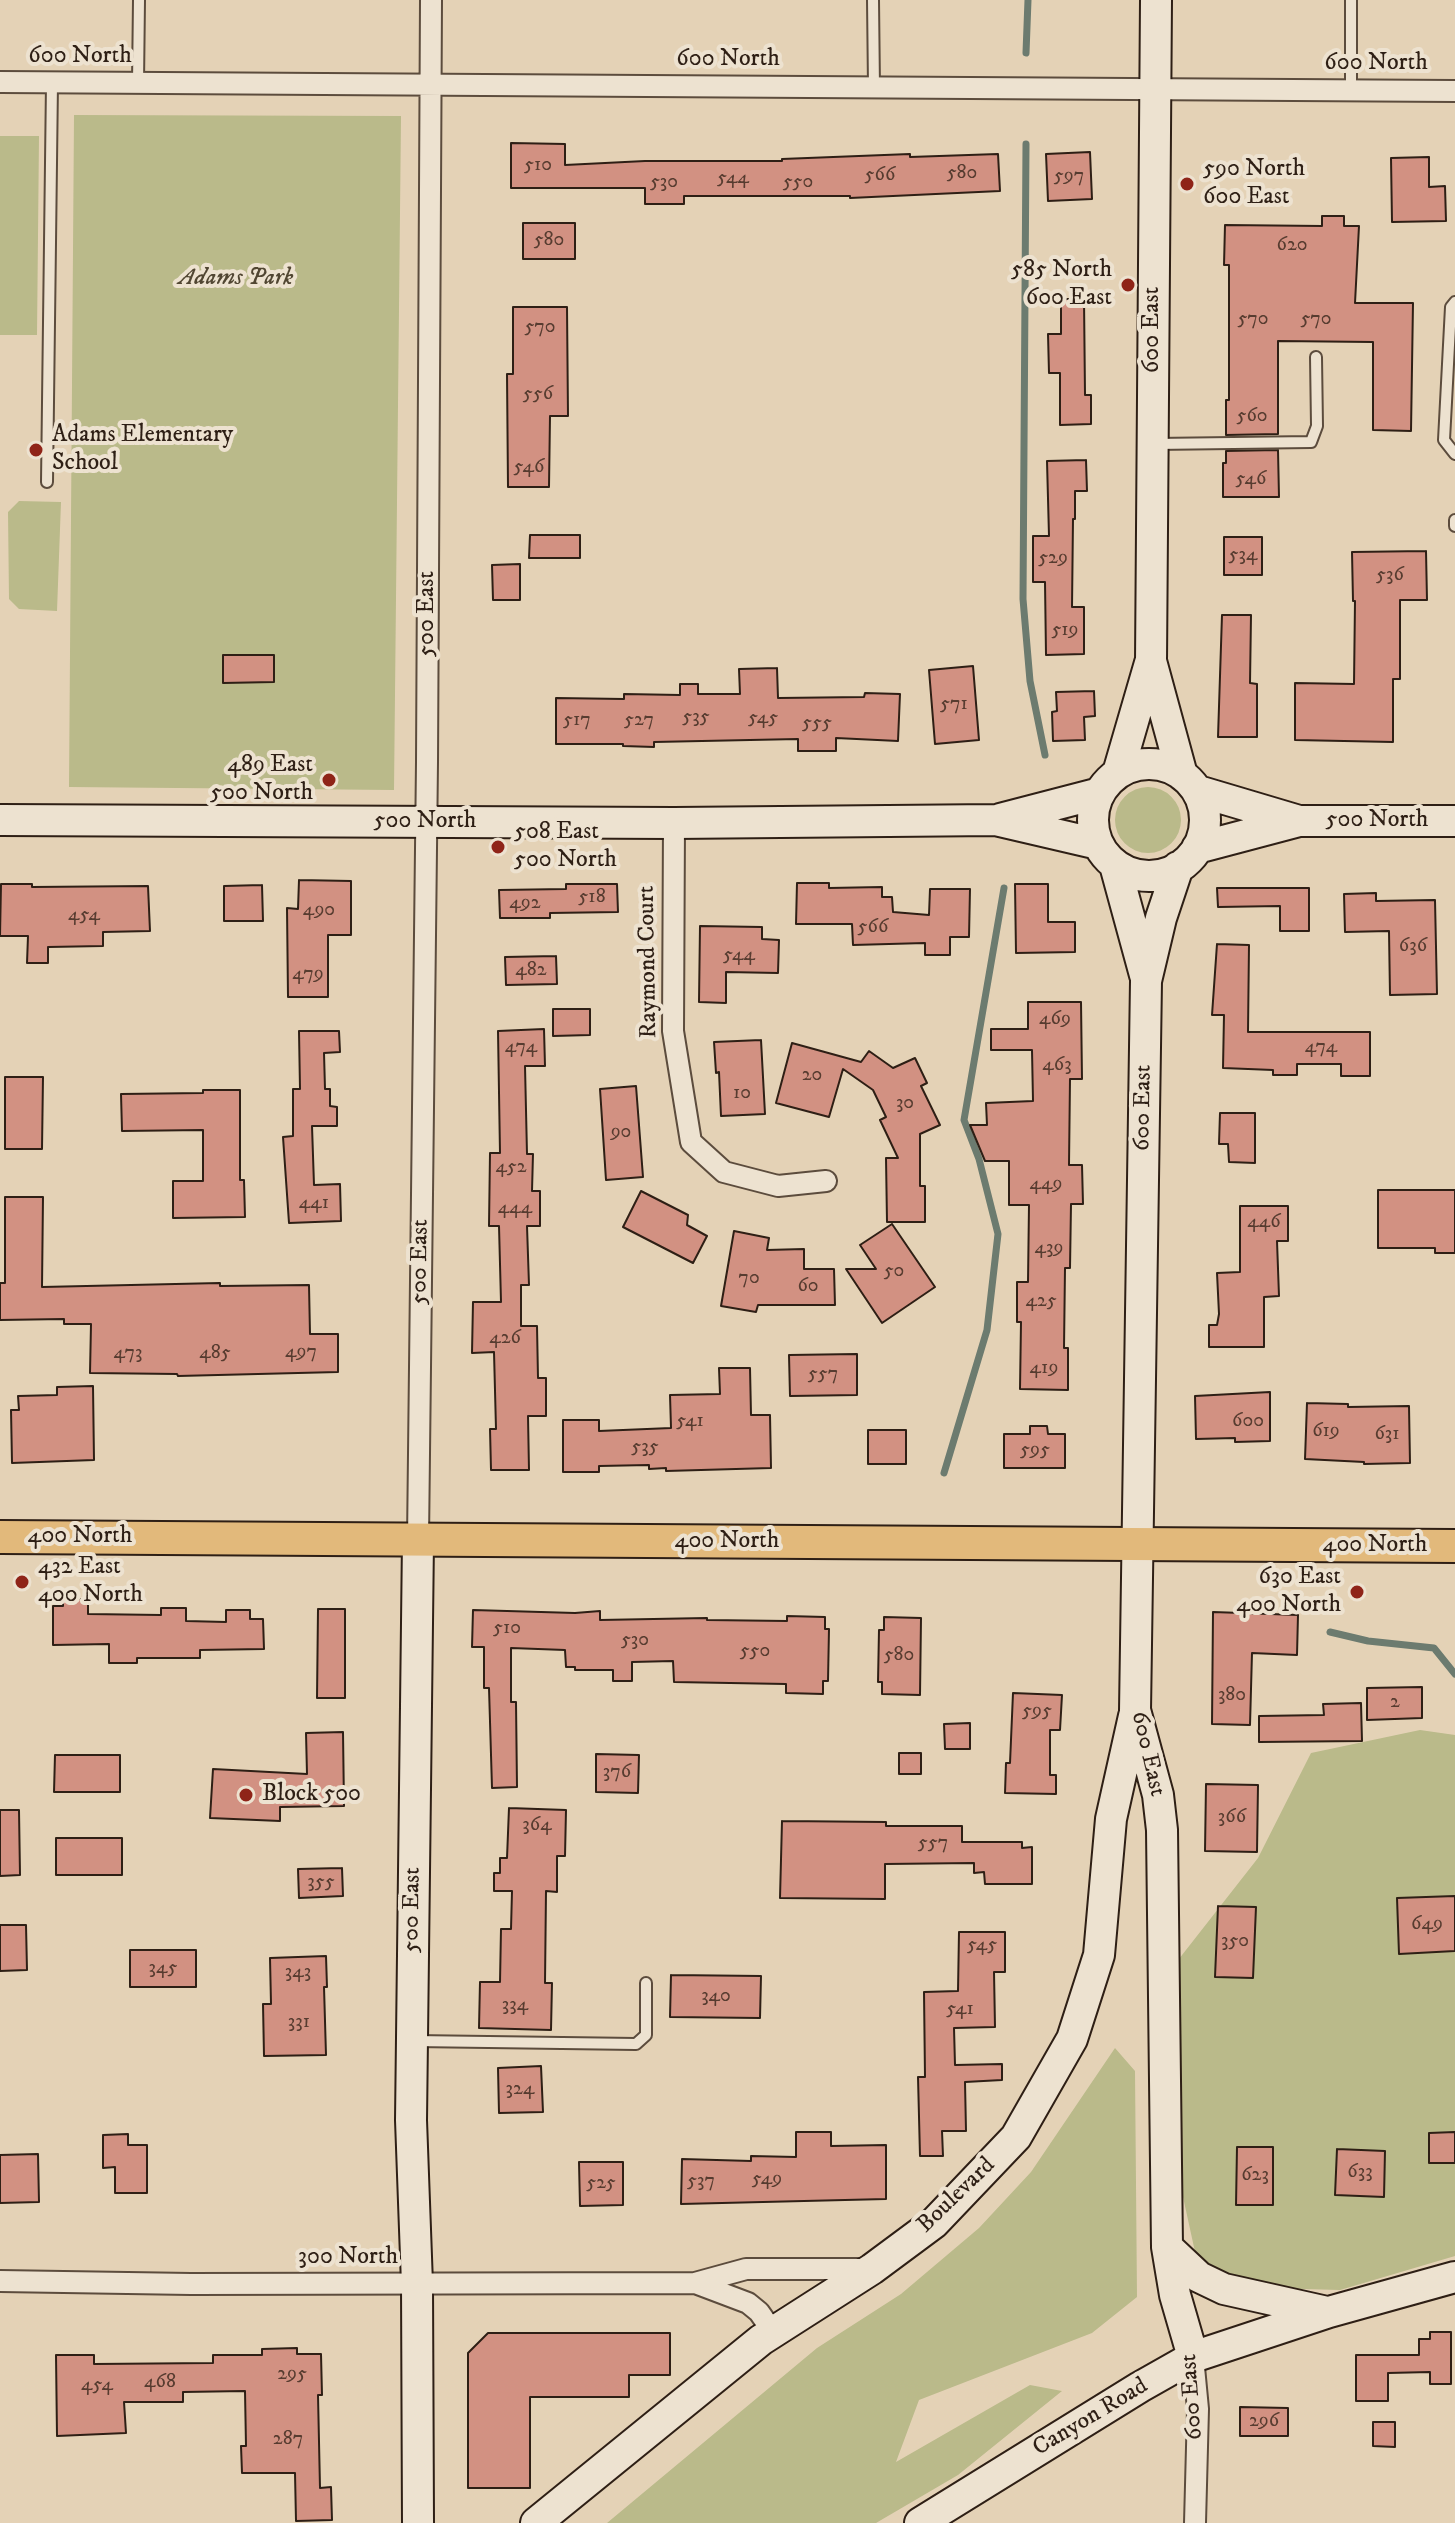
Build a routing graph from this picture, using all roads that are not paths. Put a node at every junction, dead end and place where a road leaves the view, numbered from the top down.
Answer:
1 (139, 0) edge
2 (431, 0) edge
3 (873, 0) edge
4 (1156, 0) edge
5 (1351, 0) edge
6 (0, 82) edge
7 (52, 83) junction
8 (138, 83) junction
9 (431, 85) junction
10 (874, 87) junction
11 (1155, 89) junction
12 (1351, 90) junction
13 (1455, 91) edge
14 (1455, 302) edge
15 (1316, 357) dead end
16 (1153, 444) junction
17 (1455, 454) edge
18 (47, 482) dead end
19 (1151, 661) junction
20 (1109, 783) junction
21 (1190, 783) junction
22 (0, 820) edge
23 (995, 820) junction
24 (1299, 821) junction
25 (1455, 821) edge
26 (426, 822) junction
27 (674, 823) junction
28 (1107, 854) junction
29 (1188, 858) junction
30 (1146, 981) junction
31 (826, 1181) dead end
32 (0, 1537) edge
33 (418, 1540) junction
34 (1138, 1544) junction
35 (1455, 1546) edge
36 (1135, 1710) junction
37 (646, 1983) dead end
38 (412, 2041) junction
39 (1167, 2247) junction
40 (872, 2269) junction
41 (1455, 2277) edge
42 (0, 2281) edge
43 (695, 2283) junction
44 (417, 2284) junction
45 (1329, 2312) junction
46 (773, 2332) junction
47 (1193, 2357) junction
48 (418, 2523) edge
49 (536, 2523) edge
50 (920, 2523) edge
51 (1195, 2523) edge

1 - 8 lane
2 - 9 street, 500 East
3 - 10 lane
4 - 11 street, 600 East
5 - 12 lane
6 - 7 street, 600 North
7 - 8 street, 600 North
7 - 18 lane
8 - 9 street, 600 North
9 - 10 street, 600 North
9 - 26 street, 500 East
10 - 11 street, 600 North
11 - 12 street, 600 North
11 - 16 street, 600 East
12 - 13 street, 600 North
14 - 17 lane
15 - 16 lane
16 - 19 street, 600 East
19 - 20 street, 600 East
19 - 21 street, 600 East
20 - 21 street
20 - 23 street, 500 North
20 - 28 street
21 - 24 street, 500 North
21 - 29 street
22 - 26 street, 500 North
23 - 27 street, 500 North
23 - 28 street, 500 North
24 - 25 street, 500 North
24 - 29 street, 500 North
26 - 27 street, 500 North
26 - 33 street, 500 East
27 - 31 street, Raymond Court
28 - 29 street
28 - 30 street, 600 East
29 - 30 street, 600 East
30 - 34 street, 600 East
32 - 33 main road, 400 North
33 - 34 main road, 400 North
33 - 38 street, 500 East
34 - 35 main road, 400 North
34 - 36 street, 600 East
36 - 39 street, 600 East
36 - 40 street, Boulevard
37 - 38 lane
38 - 44 street, 500 East
39 - 45 street
39 - 47 street, 600 East
40 - 43 street, 300 North
40 - 46 street, Boulevard
41 - 45 street, Canyon Road
42 - 44 street, 300 North
43 - 44 street, 300 North
43 - 46 street, 300 North
44 - 48 street, 500 East
45 - 47 street, Canyon Road
46 - 49 street, Boulevard
47 - 50 street, Canyon Road
47 - 51 street, 600 East

